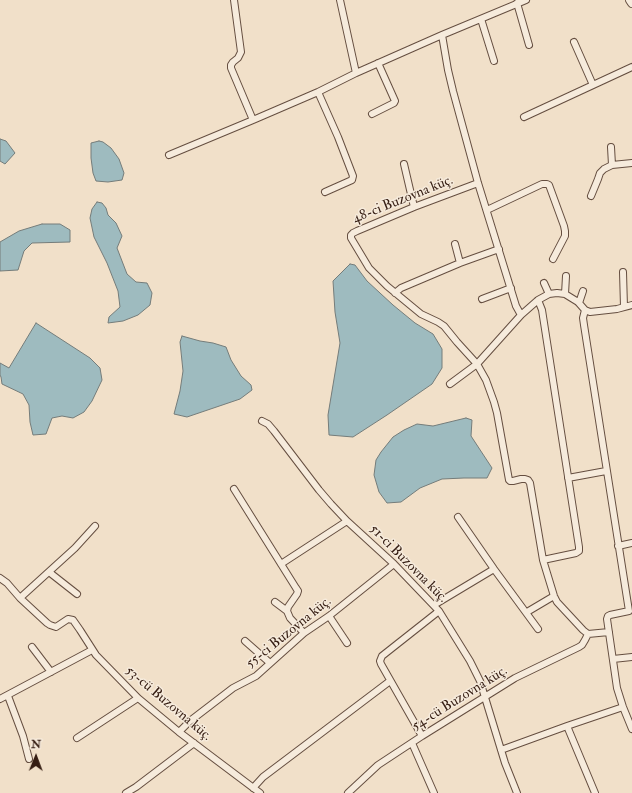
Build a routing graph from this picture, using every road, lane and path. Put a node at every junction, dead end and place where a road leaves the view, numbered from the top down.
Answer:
1 (234, 0) edge
2 (340, 0) edge
3 (526, 0) edge
4 (630, 0) edge
5 (632, 3) edge
6 (517, 4) junction
7 (481, 19) junction
8 (442, 35) junction
9 (574, 42) dead end
10 (530, 46) dead end
11 (494, 62) dead end
12 (378, 63) junction
13 (632, 67) edge
14 (356, 73) junction
15 (593, 85) junction
16 (318, 92) junction
17 (372, 114) dead end
18 (524, 117) dead end
19 (253, 120) junction
20 (611, 147) dead end
21 (170, 155) dead end
22 (404, 164) dead end
23 (632, 164) edge
24 (612, 165) junction
25 (478, 183) junction
26 (325, 192) dead end
27 (591, 196) dead end
28 (414, 207) junction
29 (487, 210) junction
30 (455, 244) dead end
31 (499, 249) junction
32 (554, 258) dead end
33 (460, 263) junction
34 (623, 272) dead end
35 (566, 276) dead end
36 (544, 283) dead end
37 (511, 288) junction
38 (583, 291) dead end
39 (395, 293) junction
40 (548, 294) junction
41 (565, 294) junction
42 (482, 299) dead end
43 (538, 300) junction
44 (580, 303) junction
45 (632, 305) edge
46 (624, 307) junction
47 (585, 310) junction
48 (521, 315) junction
49 (477, 364) junction
50 (450, 384) dead end
51 (262, 421) dead end
52 (606, 471) junction
53 (568, 478) junction
54 (234, 489) dead end
55 (458, 517) dead end
56 (347, 521) junction
57 (95, 526) dead end
58 (632, 543) edge
59 (618, 546) junction
60 (543, 560) junction
61 (281, 564) junction
62 (394, 564) junction
63 (494, 569) junction
64 (50, 572) junction
65 (0, 578) edge
66 (77, 594) dead end
67 (554, 596) junction
68 (20, 598) junction
69 (275, 602) dead end
70 (434, 606) junction
71 (287, 611) junction
72 (439, 611) junction
73 (631, 611) edge
74 (527, 612) junction
75 (329, 616) junction
76 (538, 629) dead end
77 (609, 632) junction
78 (304, 633) junction
79 (588, 634) junction
80 (245, 641) dead end
81 (347, 643) dead end
82 (32, 647) dead end
83 (92, 650) junction
84 (632, 657) edge
85 (613, 659) junction
86 (270, 663) junction
87 (51, 672) junction
88 (390, 681) junction
89 (8, 696) junction
90 (138, 698) junction
91 (485, 698) junction
92 (0, 699) edge
93 (623, 707) junction
94 (567, 726) junction
95 (632, 729) edge
96 (179, 732) junction
97 (422, 736) junction
98 (77, 738) dead end
99 (194, 743) junction
100 (412, 743) junction
101 (501, 750) junction
102 (29, 759) dead end
103 (253, 788) junction
104 (126, 793) edge
105 (260, 793) edge
106 (348, 793) edge
107 (434, 793) edge
108 (517, 793) edge
109 (595, 793) edge

1 - 19 street
2 - 14 street
3 - 6 street
4 - 5 street
6 - 7 street
6 - 10 street
7 - 8 street
7 - 11 street
8 - 12 street
8 - 25 street
9 - 15 street
12 - 14 street
12 - 17 street
13 - 15 street
14 - 16 street
15 - 18 street
16 - 19 street
16 - 26 street
19 - 21 street
20 - 24 street
22 - 28 street
23 - 24 street
24 - 27 street
25 - 28 street, 48-ci Buzovna küç.
25 - 29 street
28 - 39 street, 48-ci Buzovna küç.
29 - 31 street
29 - 32 street
30 - 33 street
31 - 33 street
31 - 37 street
33 - 39 street
34 - 46 street
35 - 41 street
36 - 40 street
37 - 42 street
37 - 48 street
38 - 44 street
39 - 49 street, 48-ci Buzovna küç.
40 - 41 street
40 - 43 street
41 - 44 street
43 - 48 street
43 - 53 street
44 - 47 street
45 - 46 street
46 - 47 street
47 - 52 street
48 - 49 street
49 - 50 street
49 - 60 street, 48-ci Buzovna küç.
51 - 56 street, 51-ci Buzovna küç.
52 - 53 street
52 - 59 street
53 - 60 street
54 - 61 street
55 - 63 street
56 - 61 street
56 - 62 street, 51-ci Buzovna küç.
57 - 64 street
58 - 59 street
59 - 73 street
60 - 67 street, 48-ci Buzovna küç.
61 - 71 street
62 - 70 street, 51-ci Buzovna küç.
62 - 75 street, 55-ci Buzovna küç.
63 - 70 street
63 - 74 street
64 - 66 street
64 - 68 street
65 - 68 street, 53-cü Buzovna küç.
67 - 74 street
67 - 79 street, 48-ci Buzovna küç.
68 - 83 street, 53-cü Buzovna küç.
69 - 71 street
70 - 72 street, 51-ci Buzovna küç.
71 - 78 street
72 - 88 street
72 - 91 street, 51-ci Buzovna küç.
73 - 77 street
74 - 76 street
75 - 78 street, 55-ci Buzovna küç.
75 - 81 street
77 - 79 street
77 - 85 street
78 - 86 street, 55-ci Buzovna küç.
79 - 91 street, 54-cü Buzovna küç.
80 - 86 street
82 - 87 street
83 - 87 street
83 - 90 street, 53-cü Buzovna küç.
84 - 85 street
85 - 93 street
86 - 96 street, 55-ci Buzovna küç.
87 - 89 street
88 - 97 street
88 - 103 street
89 - 92 street
89 - 102 street
90 - 96 street, 53-cü Buzovna küç.
90 - 98 street
91 - 97 street, 54-cü Buzovna küç.
91 - 101 street, 51-ci Buzovna küç.
93 - 94 street
93 - 95 street
94 - 101 street
94 - 109 street
96 - 99 street, 53-cü Buzovna küç.
97 - 100 street, 54-cü Buzovna küç.
99 - 103 street, 53-cü Buzovna küç.
99 - 104 street
100 - 106 street, 54-cü Buzovna küç.
100 - 107 street
101 - 108 street, 51-ci Buzovna küç.
103 - 105 street, 53-cü Buzovna küç.

